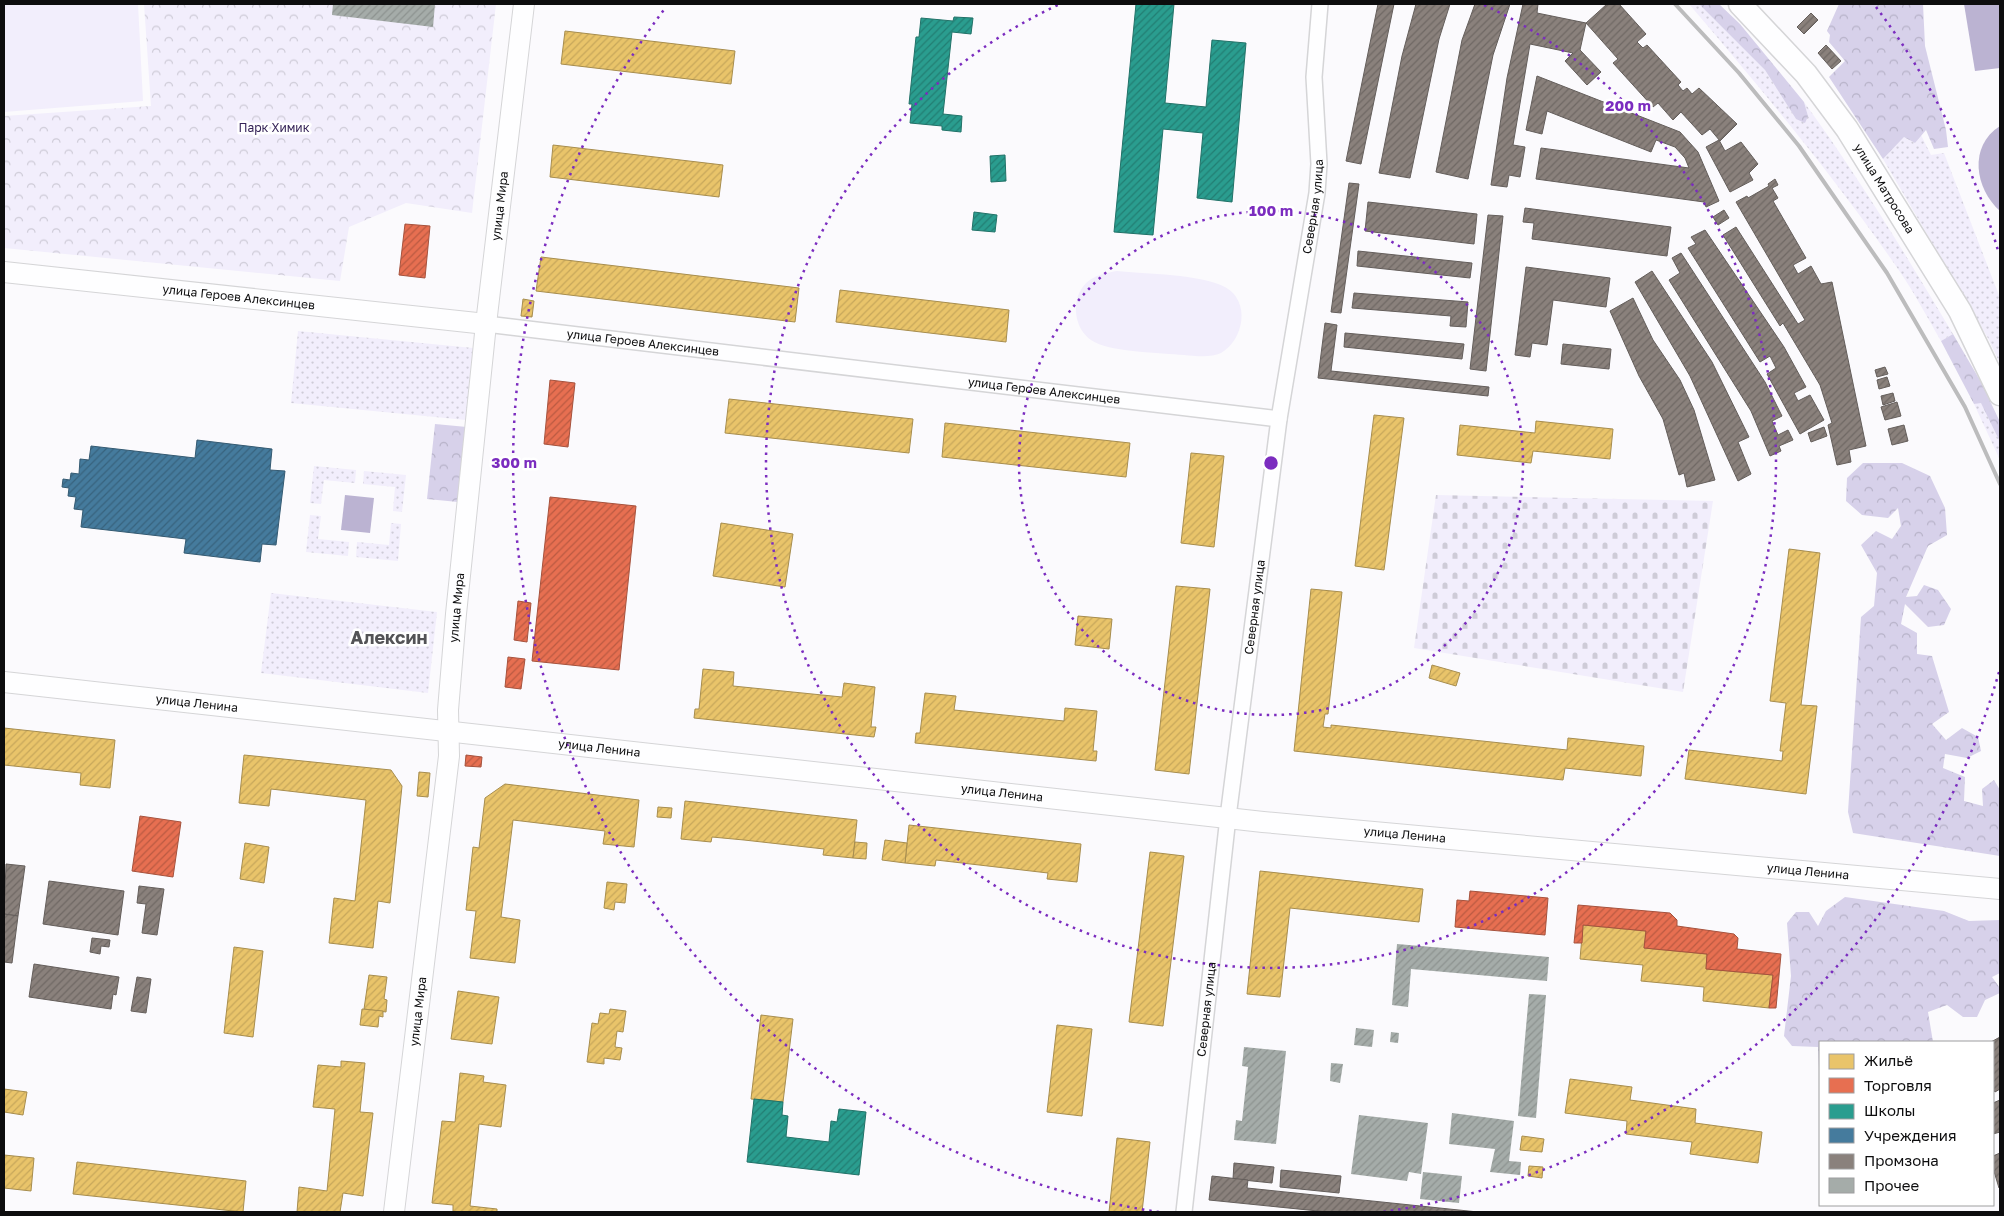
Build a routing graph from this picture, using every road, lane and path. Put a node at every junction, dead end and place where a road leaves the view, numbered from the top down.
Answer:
1 (524, 4) edge
2 (1320, 4) edge
3 (1740, 4) edge
4 (4, 272) edge
5 (486, 324) junction
6 (2000, 394) edge
7 (1279, 419) junction
8 (4, 682) edge
9 (450, 733) junction
10 (1228, 817) junction
11 (2000, 889) edge
12 (394, 1212) edge
13 (1184, 1212) edge

1 - 5 street, улица Мира
2 - 7 street, Северная улица
3 - 6 main road, улица Матросова
4 - 5 street, улица Героев Алексинцев
5 - 7 street, улица Героев Алексинцев
5 - 9 street, улица Мира
7 - 10 street, Северная улица
8 - 9 street, улица Ленина
9 - 10 street, улица Ленина
9 - 12 street, улица Мира
10 - 11 street, улица Ленина
10 - 13 street, Северная улица

